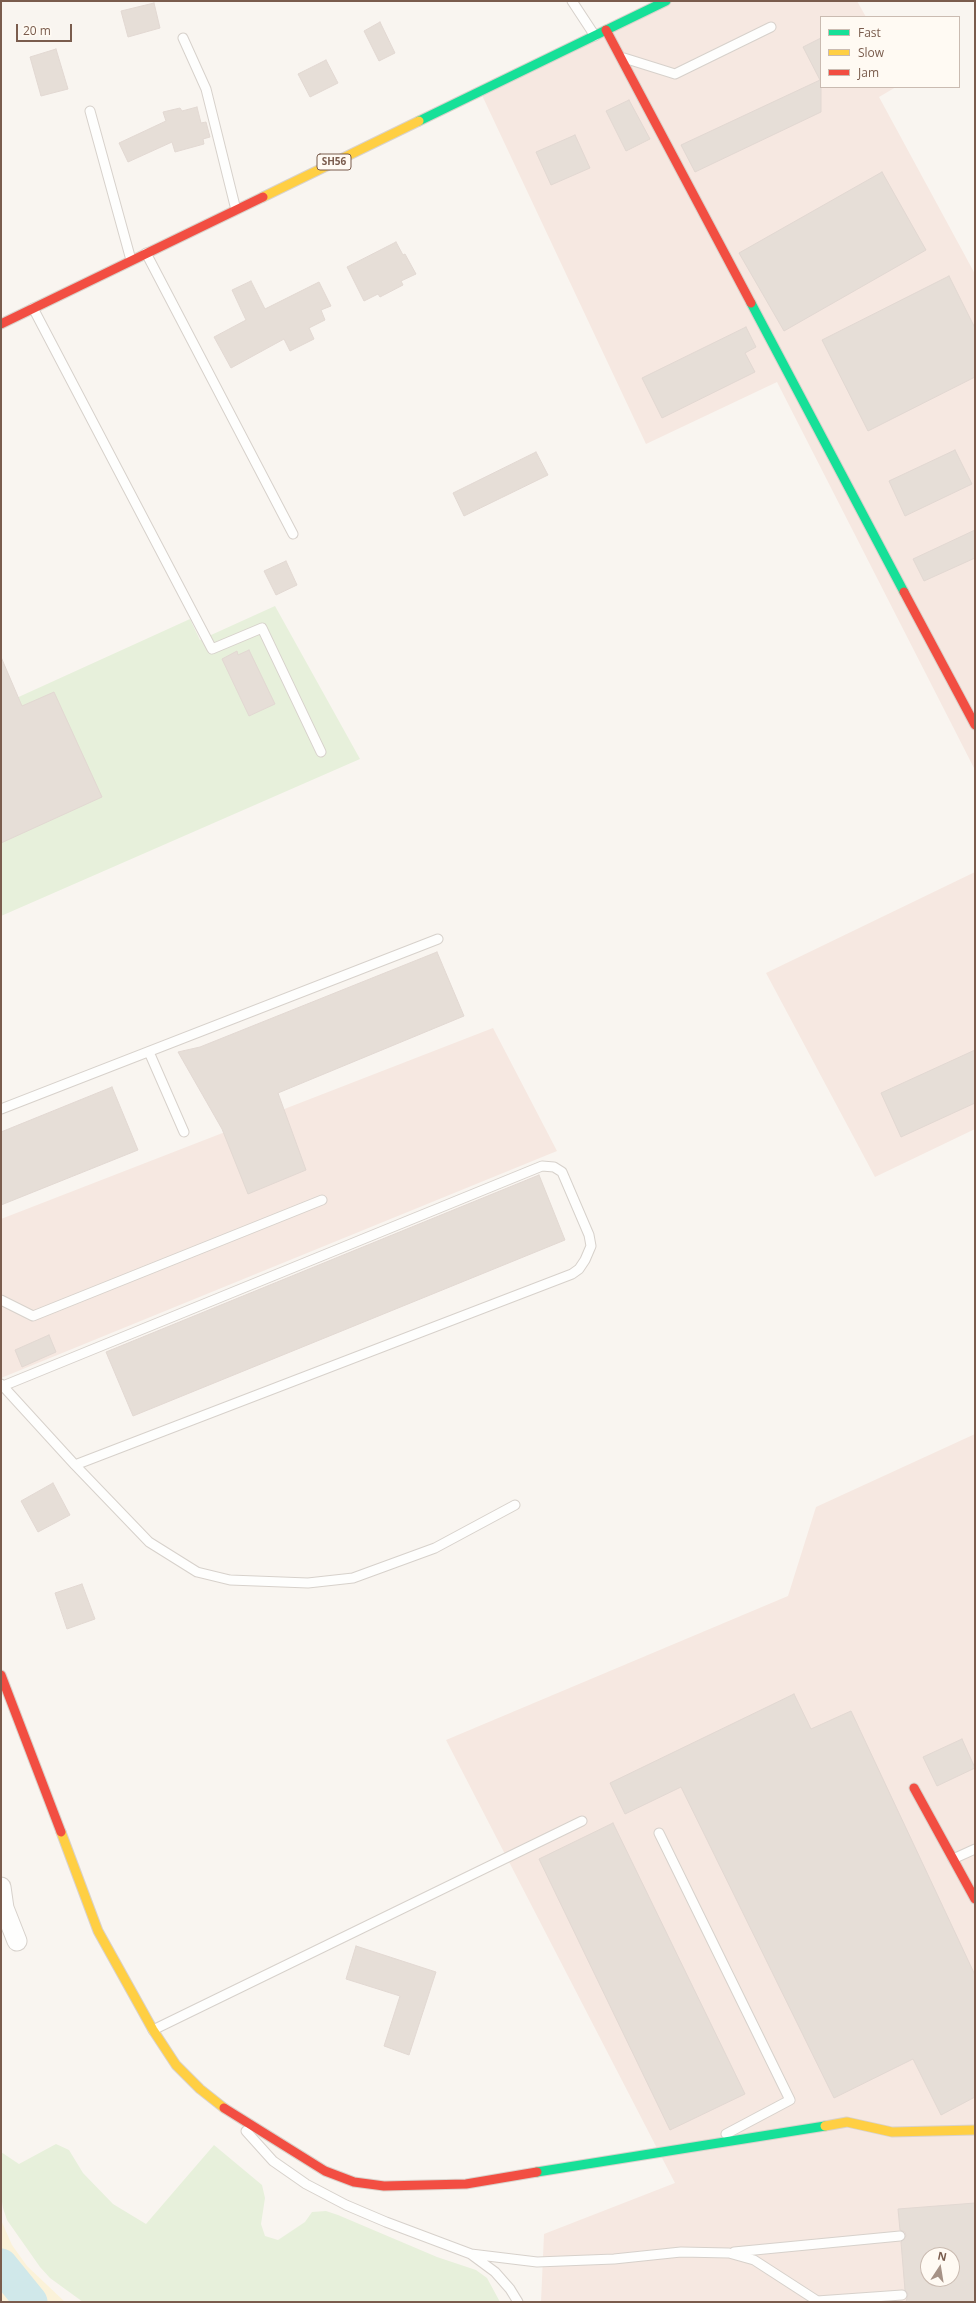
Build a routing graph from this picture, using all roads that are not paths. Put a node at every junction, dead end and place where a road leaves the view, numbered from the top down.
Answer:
1 (572, 1) edge
2 (666, 1) edge
3 (771, 27) dead end
4 (606, 30) junction
5 (594, 36) junction
6 (183, 38) dead end
7 (620, 57) junction
8 (90, 111) dead end
9 (236, 210) junction
10 (146, 253) junction
11 (131, 260) junction
12 (32, 308) junction
13 (1, 324) edge
14 (293, 534) dead end
15 (975, 726) edge
16 (322, 752) dead end
17 (438, 939) dead end
18 (149, 1052) junction
19 (1, 1109) edge
20 (184, 1132) dead end
21 (322, 1200) dead end
22 (1, 1300) edge
23 (2, 1385) edge
24 (76, 1465) junction
25 (515, 1505) dead end
26 (1, 1675) edge
27 (914, 1788) dead end
28 (582, 1821) dead end
29 (659, 1833) dead end
30 (975, 1849) edge
31 (953, 1859) junction
32 (1, 1887) edge
33 (975, 1899) edge
34 (17, 1941) dead end
35 (153, 2030) junction
36 (225, 2109) junction
37 (975, 2130) edge
38 (703, 2146) junction
39 (900, 2236) dead end
40 (729, 2253) junction
41 (471, 2254) junction
42 (902, 2295) dead end
43 (518, 2302) edge
44 (818, 2302) edge

1 - 5 lane
2 - 4 street, SH56
3 - 7 lane
4 - 5 street, SH56
4 - 7 street
5 - 9 street, SH56
6 - 9 lane
7 - 15 street
8 - 11 lane
9 - 10 street, SH56
10 - 11 street, SH56
10 - 14 lane
11 - 12 street, SH56
12 - 13 street, SH56
12 - 16 lane
17 - 18 lane
18 - 19 lane
18 - 20 lane
21 - 22 lane
23 - 24 lane
23 - 24 lane
24 - 25 lane
26 - 35 street
27 - 31 street
28 - 35 lane
29 - 38 lane
30 - 31 lane
31 - 33 street
32 - 34 street
35 - 36 street
36 - 38 street
36 - 41 lane
37 - 38 street
39 - 40 lane
40 - 41 lane
40 - 44 lane
41 - 43 lane
42 - 44 lane

